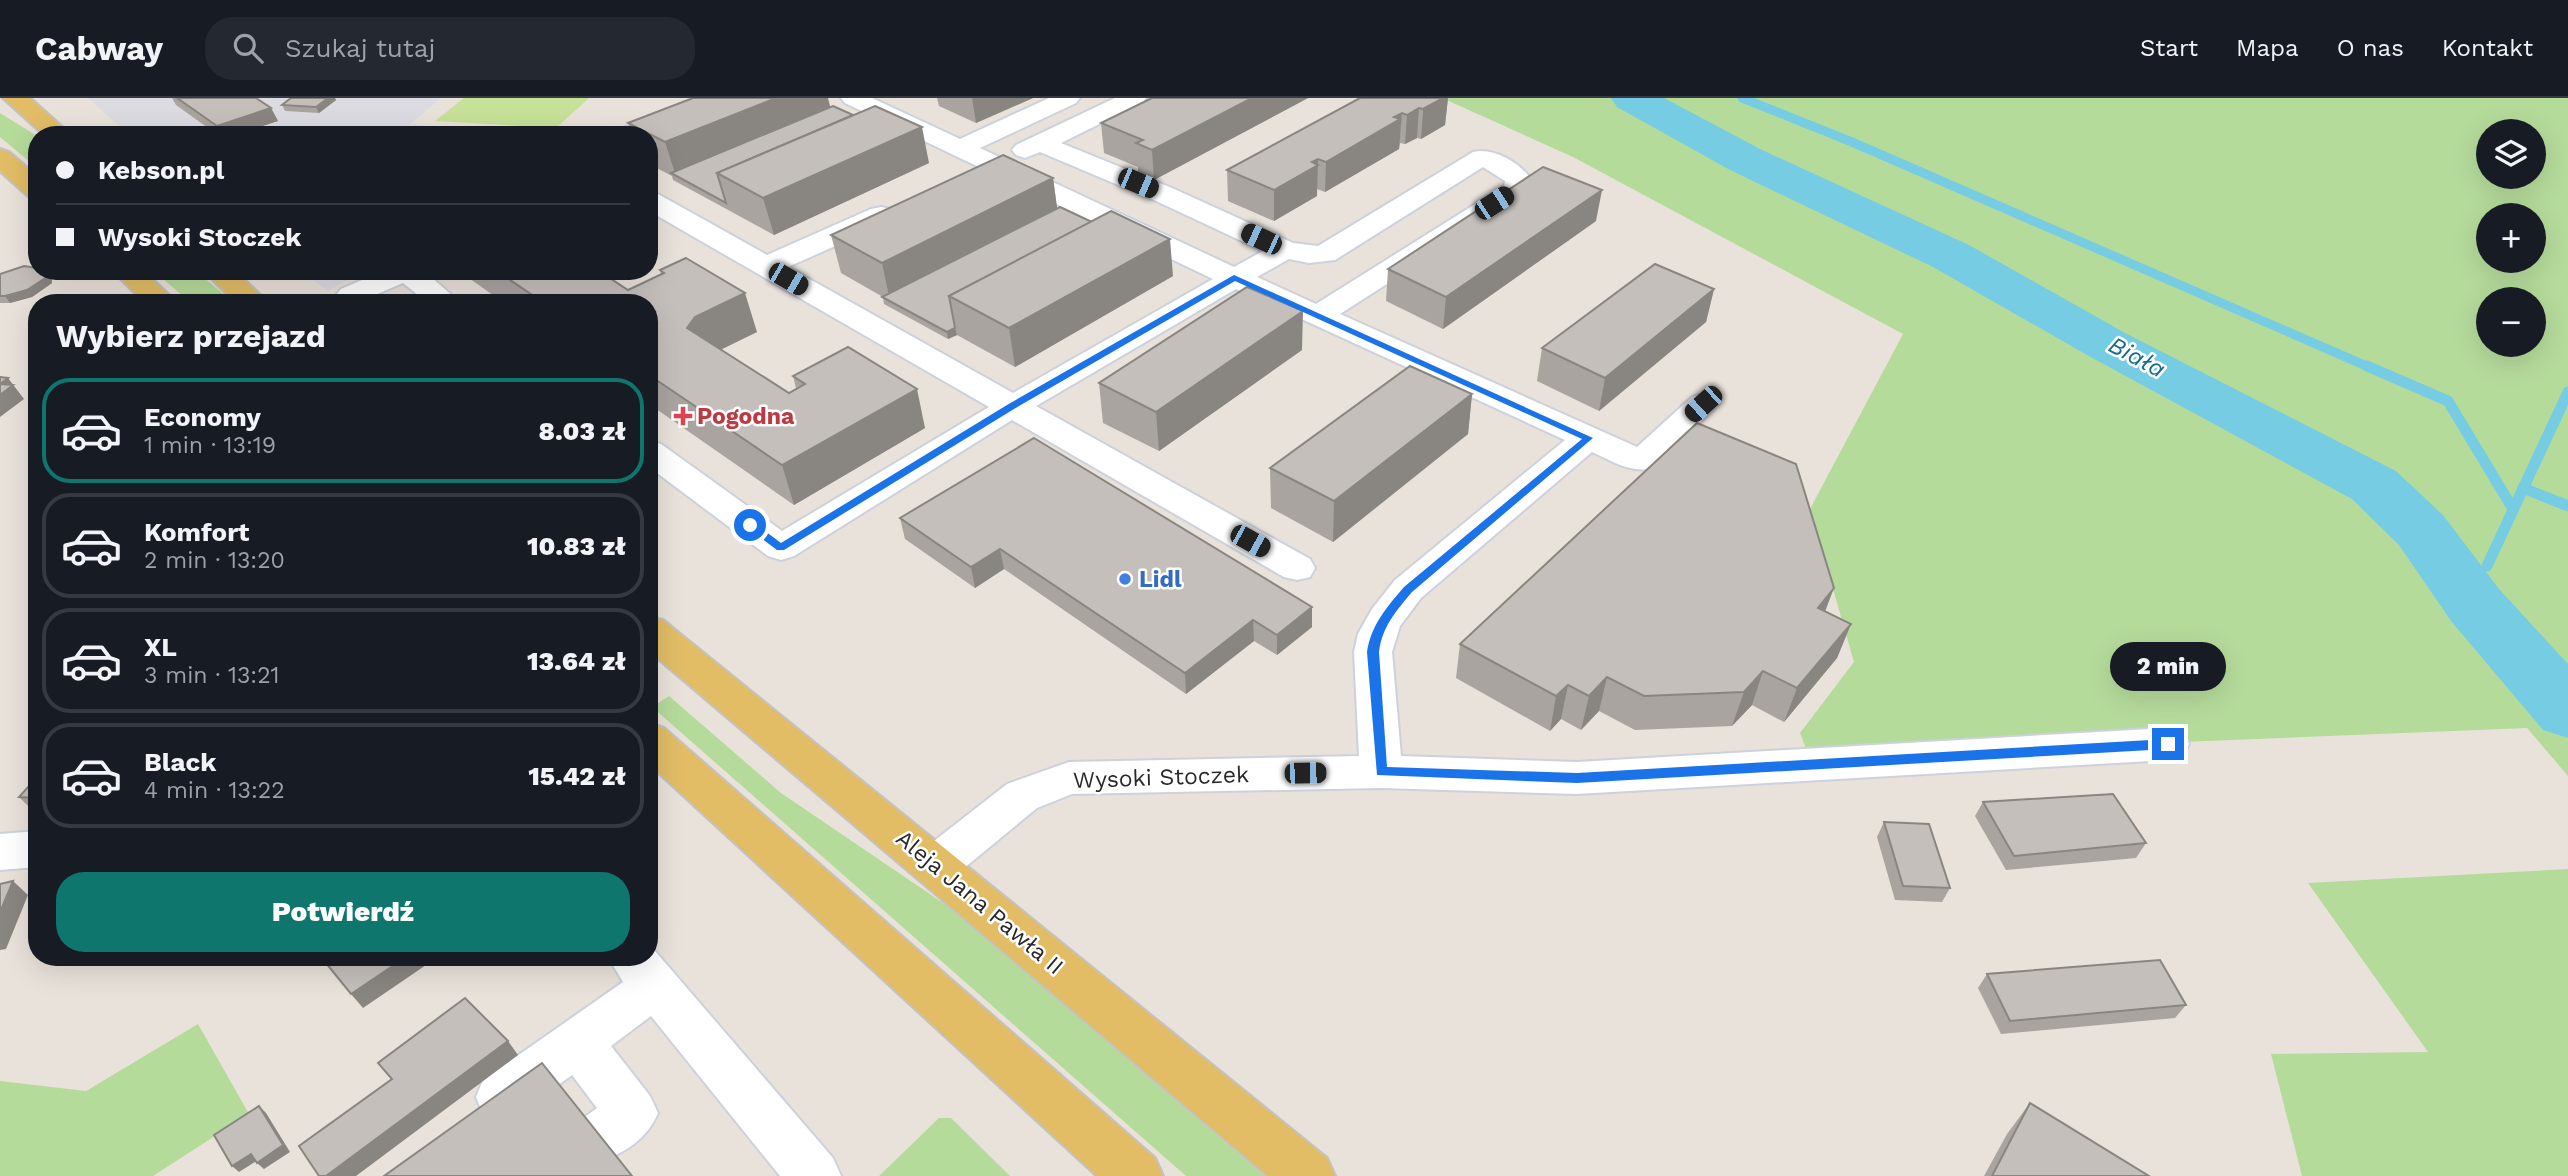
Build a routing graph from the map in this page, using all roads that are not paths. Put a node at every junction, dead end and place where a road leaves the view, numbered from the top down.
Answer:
1 (15, 98) edge
2 (722, 98) edge
3 (853, 98) edge
4 (1068, 98) edge
5 (1133, 98) edge
6 (48, 126) edge
7 (649, 126) edge
8 (1040, 143) junction
9 (961, 148) junction
10 (0, 157) edge
11 (996, 164) junction
12 (957, 181) edge
13 (28, 182) edge
14 (906, 204) edge
15 (658, 205) edge
16 (1286, 250) junction
17 (766, 266) junction
18 (1234, 278) junction
19 (137, 280) edge
20 (228, 280) edge
21 (388, 280) edge
22 (417, 280) edge
23 (152, 294) edge
24 (244, 294) edge
25 (353, 294) edge
26 (435, 294) edge
27 (1317, 316) junction
28 (1703, 404) dead end
29 (1011, 407) junction
30 (1588, 438) junction
31 (658, 458) edge
32 (1297, 568) dead end
33 (658, 637) edge
34 (2168, 744) dead end
35 (658, 747) edge
36 (1381, 772) junction
37 (28, 850) edge
38 (0, 852) edge
39 (936, 866) junction
40 (643, 971) edge
41 (578, 1042) junction
42 (467, 1121) edge
43 (600, 1137) edge
44 (814, 1176) edge
45 (1136, 1176) edge
46 (1308, 1176) edge

1 - 6 main road
2 - 7 street
3 - 9 street
4 - 9 street
5 - 8 street
8 - 11 street
8 - 16 street
9 - 11 street
10 - 13 main road
11 - 12 street
11 - 18 street
14 - 17 street
15 - 17 street
16 - 18 street
16 - 27 street
17 - 29 street
18 - 27 street
18 - 29 street
19 - 23 main road
20 - 24 main road
21 - 25 street
22 - 26 street
27 - 30 street
28 - 30 street
29 - 31 street
29 - 32 street
30 - 36 street
33 - 39 main road, Aleja Jana Pawła II
34 - 36 street, Wysoki Stoczek
35 - 45 main road
36 - 39 street, Wysoki Stoczek
37 - 38 street
39 - 46 main road, Aleja Jana Pawła II
40 - 41 street
40 - 44 street
41 - 42 street
41 - 43 street

